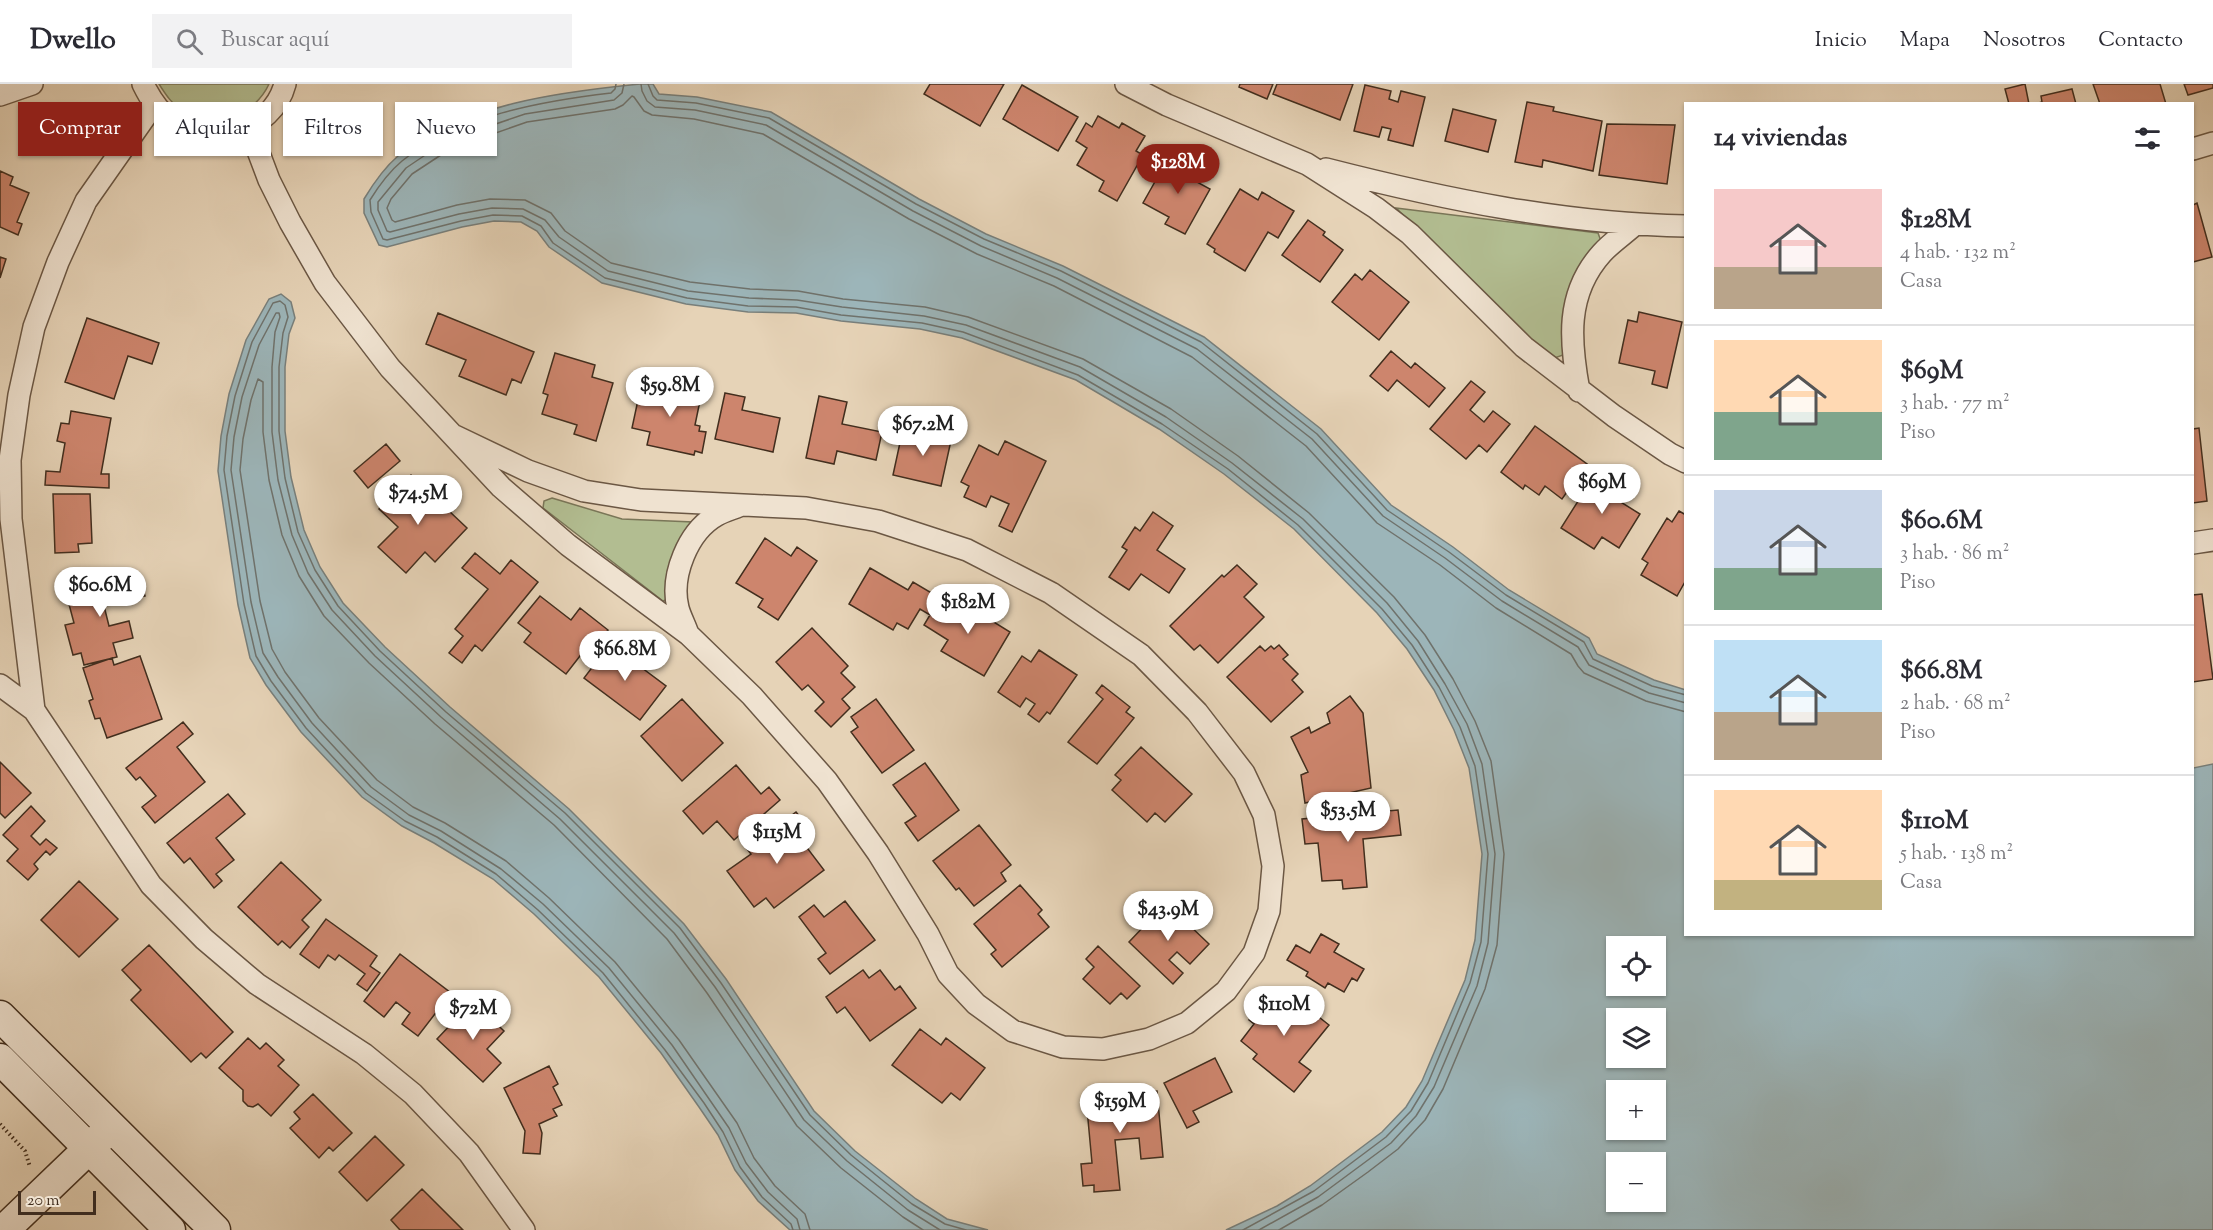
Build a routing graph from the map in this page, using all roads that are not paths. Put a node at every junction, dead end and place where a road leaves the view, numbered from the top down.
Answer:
1 (32, 84) edge
2 (143, 84) edge
3 (285, 84) edge
4 (1126, 84) edge
5 (0, 95) edge
6 (154, 104) joint
7 (271, 109) edge
8 (2213, 143) edge
9 (2194, 149) edge
10 (260, 156) edge
11 (1307, 164) junction
12 (1633, 226) junction
13 (1684, 226) edge
14 (1579, 391) junction
15 (455, 436) junction
16 (1684, 461) edge
17 (745, 504) junction
18 (2213, 540) edge
19 (2194, 543) edge
20 (688, 634) junction
21 (0, 685) edge
22 (34, 710) junction
23 (0, 1016) edge
24 (0, 1059) edge
25 (112, 1127) junction
26 (88, 1149) junction
27 (4, 1230) edge
28 (170, 1230) edge
29 (215, 1230) edge
30 (524, 1230) edge

1 - 5 street
2 - 6 street
3 - 7 street
4 - 11 street
6 - 22 street
8 - 9 street
10 - 15 street
11 - 12 street
11 - 14 street
12 - 13 street
12 - 14 street
14 - 16 street
15 - 17 street
15 - 20 street
17 - 20 street
17 - 20 street
18 - 19 street
21 - 22 street
22 - 30 street
23 - 25 main road
24 - 26 main road
25 - 26 main road
25 - 29 main road
26 - 27 main road
26 - 28 main road

